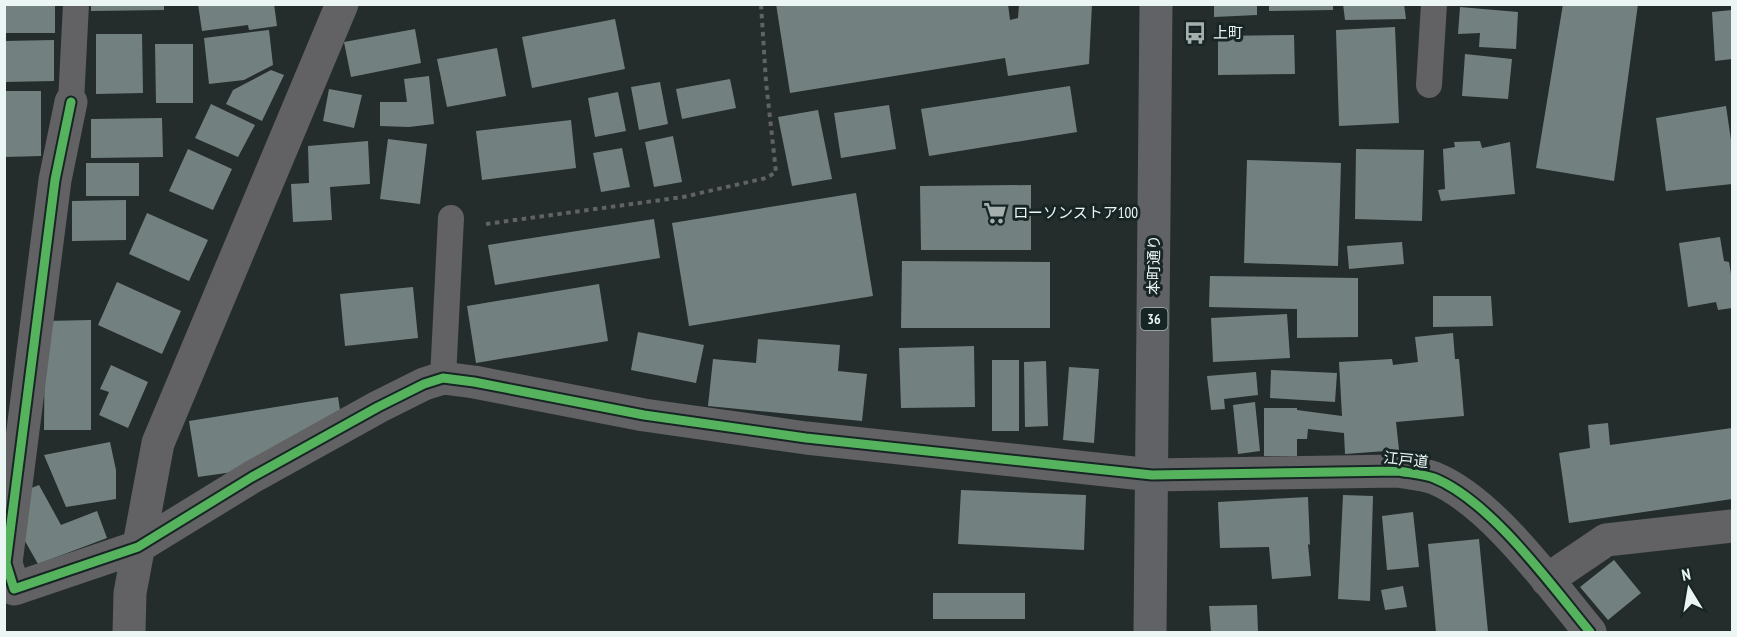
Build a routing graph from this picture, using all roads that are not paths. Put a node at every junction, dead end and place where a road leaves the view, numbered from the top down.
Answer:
1 (76, 4) edge
2 (342, 4) edge
3 (1156, 4) edge
4 (1434, 4) edge
5 (1430, 85) dead end
6 (71, 102) joint
7 (451, 224) road end
8 (443, 378) junction
9 (1152, 475) junction
10 (1732, 526) edge
11 (138, 547) junction
12 (1547, 580) junction
13 (129, 633) edge
14 (1150, 633) edge
15 (1590, 633) edge

1 - 6 lane
2 - 11 street
3 - 9 main road, 本町通り / 36
4 - 5 lane
6 - 11 street
7 - 8 lane
8 - 9 street, 江戸道
8 - 11 street
9 - 12 street, 江戸道
9 - 14 main road, 本町通り / 36
10 - 12 street
11 - 13 street
12 - 15 street, 江戸道

